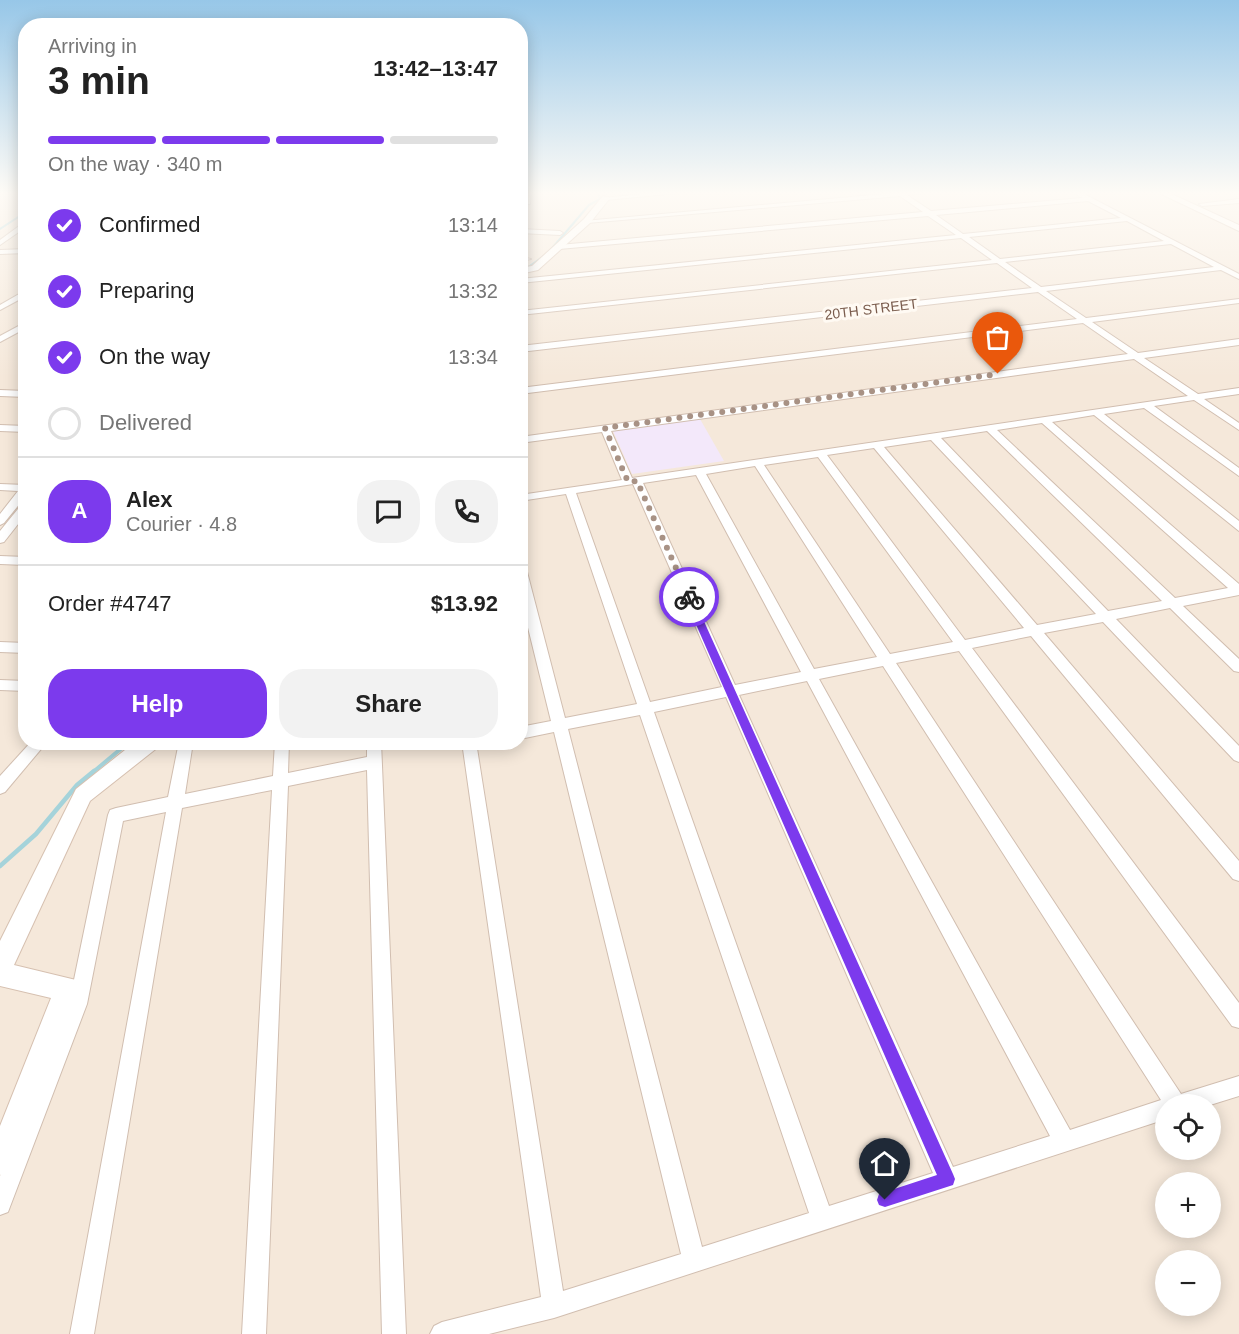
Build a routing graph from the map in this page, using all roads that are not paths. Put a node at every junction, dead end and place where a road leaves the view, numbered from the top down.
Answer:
1 (552, 253) edge
2 (799, 253) edge
3 (987, 253) edge
4 (1070, 253) edge
5 (1194, 253) edge
6 (999, 261) junction
7 (1222, 268) junction
8 (528, 270) edge
9 (1239, 277) edge
10 (528, 280) edge
11 (1039, 289) junction
12 (18, 297) edge
13 (1239, 301) edge
14 (18, 305) edge
15 (3, 306) edge
16 (528, 312) edge
17 (1085, 321) junction
18 (18, 329) edge
19 (0, 339) edge
20 (1239, 342) edge
21 (528, 348) edge
22 (1136, 356) junction
23 (528, 390) edge
24 (1239, 391) edge
25 (0, 393) edge
26 (18, 394) edge
27 (1196, 397) junction
28 (1146, 405) junction
29 (1096, 412) junction
30 (1044, 420) junction
31 (1239, 427) edge
32 (0, 428) edge
33 (605, 428) junction
34 (989, 428) junction
35 (18, 429) edge
36 (933, 436) junction
37 (528, 439) edge
38 (877, 445) junction
39 (820, 453) junction
40 (758, 462) junction
41 (699, 471) junction
42 (1239, 473) edge
43 (633, 481) junction
44 (0, 487) edge
45 (18, 488) edge
46 (570, 490) junction
47 (528, 497) edge
48 (18, 498) edge
49 (18, 516) edge
50 (0, 522) edge
51 (1239, 527) edge
52 (0, 539) edge
53 (0, 560) edge
54 (18, 561) edge
55 (1239, 590) edge
56 (528, 599) edge
57 (1173, 604) junction
58 (1106, 617) junction
59 (1034, 631) junction
60 (962, 645) junction
61 (0, 647) edge
62 (18, 648) edge
63 (887, 660) junction
64 (1239, 667) edge
65 (810, 676) junction
66 (0, 685) edge
67 (18, 686) edge
68 (731, 692) junction
69 (646, 708) junction
70 (560, 725) junction
71 (528, 731) edge
72 (33, 750) edge
73 (140, 750) edge
74 (185, 750) edge
75 (281, 750) edge
76 (374, 750) edge
77 (472, 750) edge
78 (1239, 756) edge
79 (375, 762) junction
80 (279, 781) junction
81 (0, 788) edge
82 (177, 802) junction
83 (1239, 873) edge
84 (0, 968) edge
85 (0, 974) edge
86 (1239, 1019) edge
87 (1239, 1086) edge
88 (1169, 1094) edge
89 (1214, 1094) edge
90 (1155, 1113) edge
91 (1065, 1142) junction
92 (0, 1161) edge
93 (947, 1179) junction
94 (0, 1204) edge
95 (823, 1220) junction
96 (694, 1261) junction
97 (554, 1306) junction
98 (82, 1334) edge
99 (254, 1334) edge
100 (394, 1334) edge
101 (442, 1334) edge

1 - 8 street
2 - 10 street
3 - 6 street
4 - 6 street
5 - 7 street
6 - 11 street
6 - 16 street
7 - 9 street
7 - 11 street, 20TH STREET
11 - 17 street
11 - 21 street, 20TH STREET
12 - 15 street
13 - 17 street
14 - 15 street
17 - 22 street
17 - 23 street
18 - 19 street
20 - 22 street
22 - 27 street
22 - 33 street
24 - 27 street
25 - 26 street
27 - 28 street
27 - 31 street
28 - 29 street
28 - 42 street
29 - 30 street
29 - 51 street
30 - 34 street
30 - 55 street
32 - 35 street
33 - 37 street
33 - 43 street
34 - 36 street
34 - 57 street
36 - 38 street
36 - 58 street
38 - 39 street
38 - 59 street
39 - 40 street
39 - 60 street
40 - 41 street
40 - 63 street
41 - 43 street
41 - 65 street
43 - 46 street
43 - 68 street
44 - 45 street
46 - 47 street
46 - 69 street
48 - 50 street
49 - 52 street
53 - 54 street
55 - 57 street
56 - 70 street
57 - 58 street
57 - 64 street
58 - 59 street
58 - 78 street
59 - 60 street
59 - 83 street
60 - 63 street
60 - 86 street
61 - 62 street
63 - 65 street
63 - 88 street
65 - 68 street
65 - 91 street
66 - 67 street
68 - 69 street
68 - 93 street
69 - 70 street
69 - 95 street
70 - 71 street
70 - 96 street
72 - 81 street
73 - 84 street
74 - 82 street
75 - 80 street
76 - 79 street
77 - 97 street
79 - 80 street
79 - 100 street
80 - 82 street
80 - 99 street
82 - 94 street
82 - 98 street
85 - 92 street
87 - 89 street
90 - 91 street
91 - 93 street
93 - 95 street
95 - 96 street
96 - 97 street
97 - 101 street

